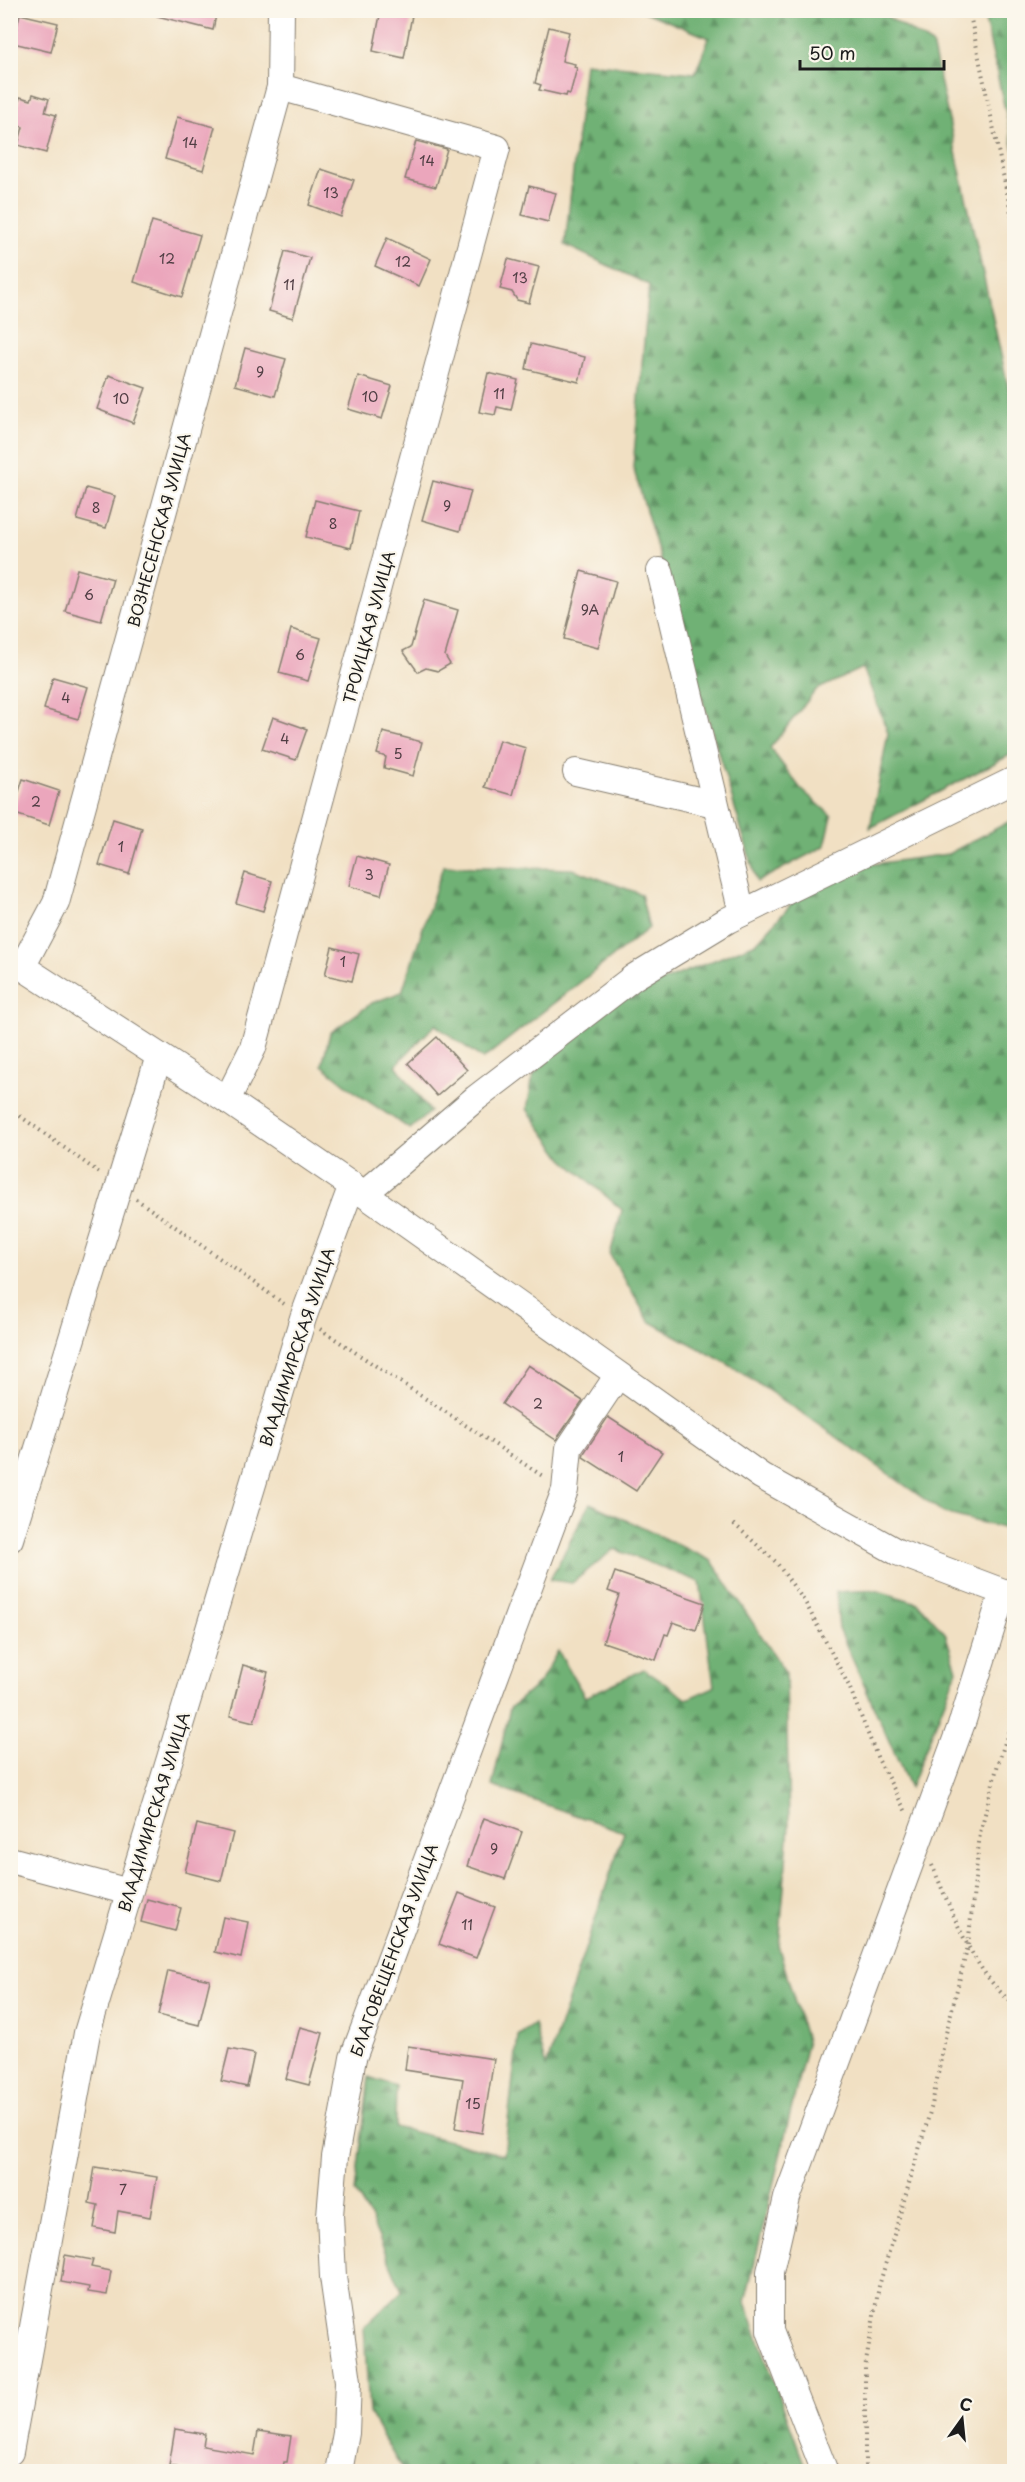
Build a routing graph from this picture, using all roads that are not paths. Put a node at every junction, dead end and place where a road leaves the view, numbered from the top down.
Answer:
1 (281, 10) edge
2 (280, 87) junction
3 (660, 571) dead end
4 (576, 772) dead end
5 (1014, 780) edge
6 (716, 804) junction
7 (742, 913) junction
8 (16, 963) edge
9 (159, 1056) junction
10 (227, 1100) junction
11 (358, 1190) junction
12 (618, 1375) junction
13 (10, 1539) edge
14 (1009, 1594) edge
15 (10, 1860) edge
16 (129, 1892) junction
17 (10, 2452) edge
18 (339, 2472) edge
19 (825, 2472) edge

1 - 2 street, ВОЗНЕСЕНСКАЯ УЛИЦА
2 - 8 street, ВОЗНЕСЕНСКАЯ УЛИЦА
2 - 10 street, ТРОИЦКАЯ УЛИЦА
3 - 6 street
4 - 6 street
5 - 7 street
6 - 7 street
7 - 11 street
8 - 9 street
9 - 10 street
9 - 13 street
10 - 11 street
11 - 12 street
11 - 16 street, ВЛАДИМИРСКАЯ УЛИЦА
12 - 14 street
12 - 18 street, БЛАГОВЕЩЕНСКАЯ УЛИЦА
14 - 19 street
15 - 16 street
16 - 17 street, ВЛАДИМИРСКАЯ УЛИЦА

